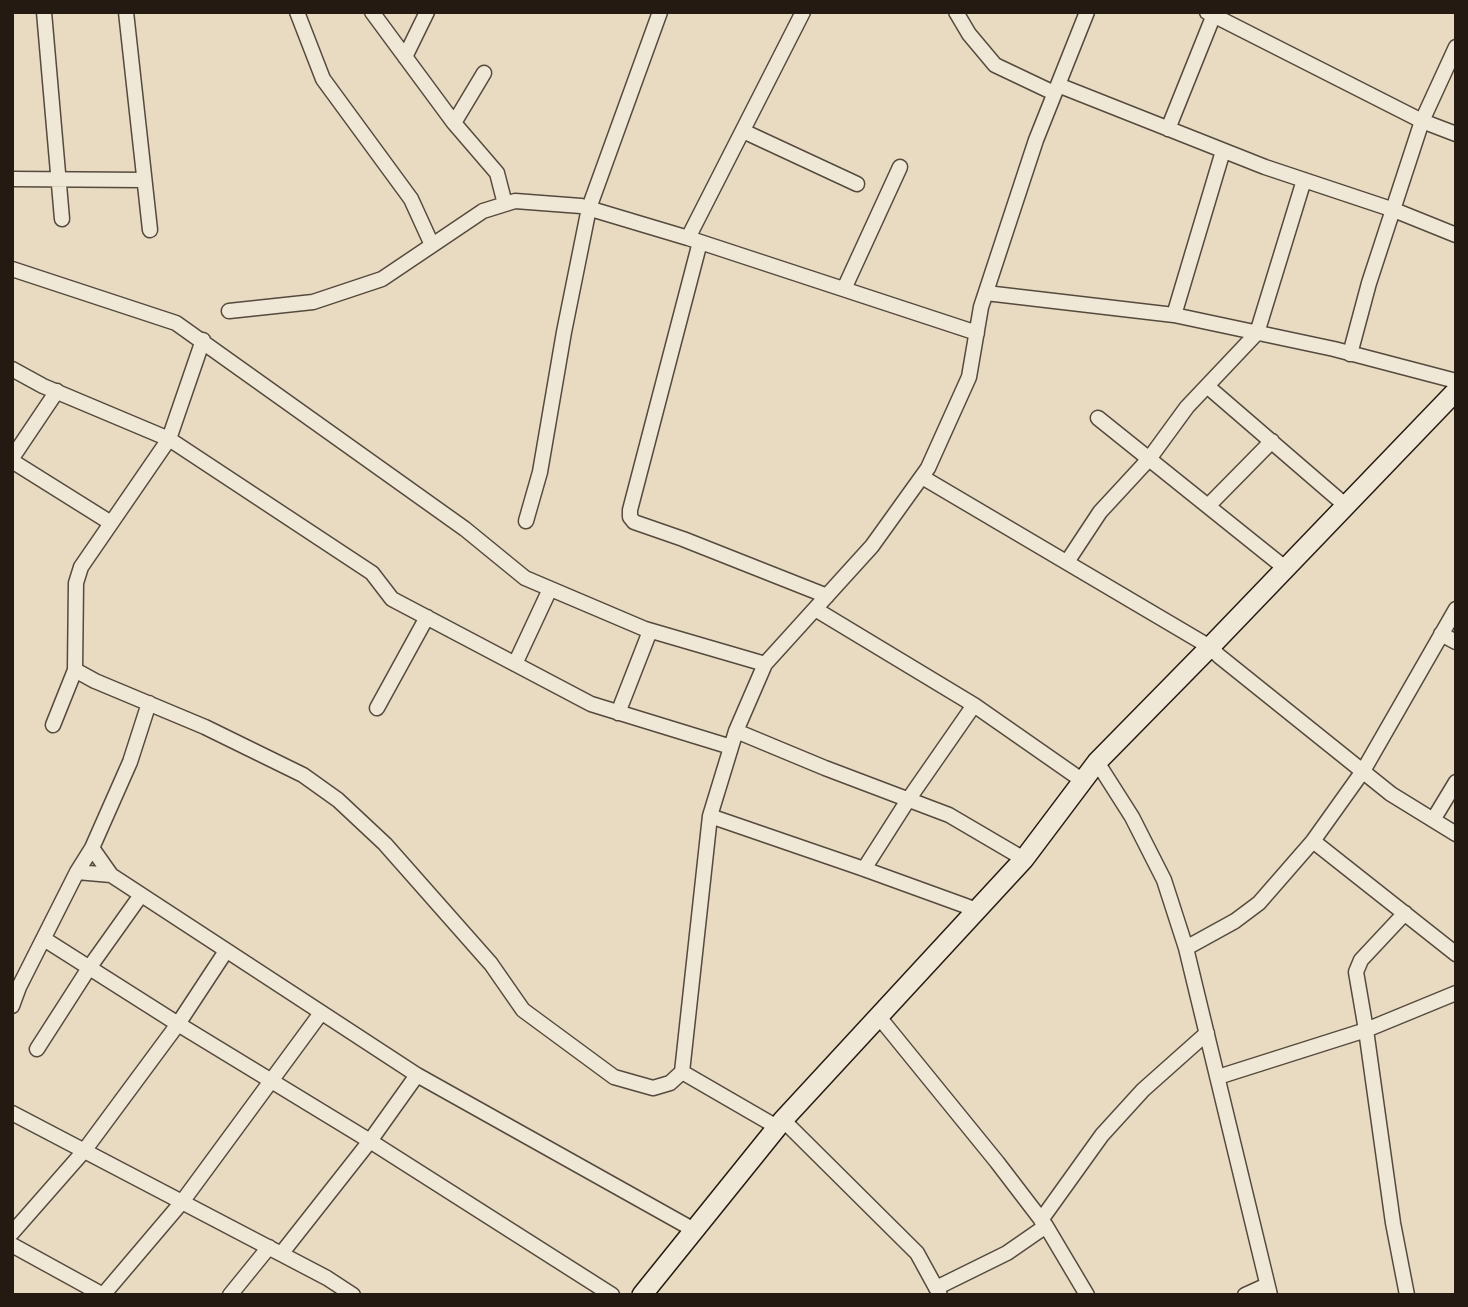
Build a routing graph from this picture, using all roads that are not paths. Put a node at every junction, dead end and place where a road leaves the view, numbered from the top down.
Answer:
1 (44, 12) edge
2 (126, 12) edge
3 (297, 12) edge
4 (372, 12) edge
5 (426, 12) edge
6 (660, 12) edge
7 (803, 12) edge
8 (956, 12) edge
9 (1087, 12) edge
10 (1212, 13) edge
11 (1456, 49) edge
12 (405, 57) junction
13 (484, 73) dead end
14 (1056, 89) junction
15 (1422, 121) junction
16 (454, 123) junction
17 (1168, 129) junction
18 (743, 131) junction
19 (1456, 134) edge
20 (1223, 150) junction
21 (900, 167) dead end
22 (12, 179) edge
23 (58, 179) junction
24 (144, 180) junction
25 (1304, 180) junction
26 (857, 184) dead end
27 (505, 204) junction
28 (589, 208) junction
29 (1394, 210) junction
30 (62, 219) dead end
31 (150, 230) dead end
32 (1456, 235) edge
33 (694, 240) junction
34 (432, 245) junction
35 (12, 269) edge
36 (844, 289) junction
37 (986, 293) junction
38 (229, 311) dead end
39 (1174, 315) junction
40 (976, 333) junction
41 (1257, 333) junction
42 (203, 341) junction
43 (1350, 354) junction
44 (12, 369) edge
45 (1456, 381) edge
46 (1207, 386) junction
47 (57, 391) junction
48 (1456, 391) edge
49 (1098, 418) dead end
50 (169, 439) junction
51 (1272, 441) junction
52 (1149, 459) junction
53 (12, 460) edge
54 (922, 477) junction
55 (1345, 505) junction
56 (1208, 506) junction
57 (526, 522) dead end
58 (111, 523) junction
59 (1067, 562) junction
60 (1285, 568) junction
61 (550, 589) junction
62 (827, 596) junction
63 (815, 609) junction
64 (1456, 609) edge
65 (427, 617) junction
66 (650, 631) junction
67 (1441, 634) junction
68 (1456, 642) edge
69 (1210, 647) junction
70 (515, 664) junction
71 (765, 664) junction
72 (75, 670) junction
73 (149, 703) junction
74 (974, 705) junction
75 (377, 708) dead end
76 (618, 713) junction
77 (53, 725) dead end
78 (736, 732) junction
79 (731, 747) junction
80 (1097, 762) junction
81 (1363, 771) junction
82 (1083, 781) junction
83 (1456, 782) edge
84 (908, 800) junction
85 (710, 816) junction
86 (1433, 821) junction
87 (1456, 834) edge
88 (1313, 841) junction
89 (92, 848) junction
90 (1024, 859) junction
91 (864, 869) junction
92 (77, 872) junction
93 (111, 875) junction
94 (141, 895) junction
95 (977, 910) junction
96 (1405, 914) junction
97 (44, 939) junction
98 (1186, 948) junction
99 (226, 951) junction
100 (1456, 954) edge
101 (89, 968) junction
102 (16, 985) edge
103 (1456, 993) edge
104 (12, 1006) edge
105 (321, 1013) junction
106 (878, 1017) junction
107 (178, 1024) junction
108 (1366, 1030) junction
109 (1207, 1032) junction
110 (37, 1049) dead end
111 (682, 1072) junction
112 (417, 1075) junction
113 (1218, 1077) junction
114 (272, 1081) junction
115 (12, 1113) edge
116 (780, 1124) junction
117 (370, 1140) junction
118 (84, 1151) junction
119 (182, 1202) junction
120 (1043, 1223) junction
121 (694, 1230) junction
122 (12, 1233) edge
123 (12, 1245) edge
124 (275, 1251) junction
125 (1268, 1290) edge
126 (938, 1291) edge
127 (230, 1295) edge
128 (354, 1295) edge
129 (612, 1295) edge
130 (642, 1295) edge
131 (1087, 1295) edge
132 (1245, 1295) edge
133 (1407, 1295) edge

1 - 23 street
2 - 24 street
3 - 34 street
4 - 12 street
5 - 12 street
6 - 28 street
7 - 18 street
8 - 14 street
9 - 14 street
10 - 15 street
10 - 17 street
11 - 15 street
12 - 16 street
13 - 16 street
14 - 17 street
14 - 37 street
15 - 19 street
15 - 29 street
16 - 27 street
17 - 20 street
18 - 26 street
18 - 33 street
20 - 25 street
20 - 39 street
21 - 36 street
22 - 23 street
23 - 24 street
23 - 30 street
24 - 31 street
25 - 29 street
25 - 41 street
27 - 28 street
27 - 34 street
28 - 33 street
28 - 57 street
29 - 32 street
29 - 43 street
33 - 36 street
33 - 62 street
34 - 38 street
35 - 42 street
36 - 40 street
37 - 39 street
37 - 40 street
39 - 41 street
40 - 54 street
41 - 43 street
41 - 46 street
42 - 50 street
42 - 61 street
43 - 45 street
44 - 47 street
46 - 51 street
46 - 52 street
47 - 50 street
47 - 53 street
48 - 55 street
49 - 52 street
50 - 58 street
50 - 65 street
51 - 55 street
51 - 56 street
52 - 56 street
52 - 59 street
53 - 58 street
54 - 59 street
54 - 62 street
55 - 60 street
56 - 60 street
58 - 72 street
59 - 69 street
60 - 69 street
61 - 66 street
61 - 70 street
62 - 63 street
63 - 71 street
63 - 74 street
64 - 67 street
65 - 70 street
65 - 75 street
66 - 71 street
66 - 76 street
67 - 68 street
67 - 81 street
69 - 80 street
69 - 81 street
70 - 76 street
71 - 78 street
72 - 73 street
72 - 77 street
73 - 89 street
73 - 111 street
74 - 82 street
74 - 84 street
76 - 79 street
78 - 79 street
78 - 84 street
79 - 85 street
80 - 82 street
80 - 98 street
81 - 86 street
81 - 88 street
82 - 90 street
83 - 86 street
84 - 90 street
84 - 91 street
85 - 91 street
85 - 111 street
86 - 87 street
88 - 96 street
88 - 98 street
89 - 92 street
89 - 93 street
90 - 95 street
91 - 95 street
92 - 93 street
92 - 97 street
93 - 94 street
94 - 99 street
94 - 101 street
95 - 106 street
96 - 100 street
96 - 108 street
97 - 101 street
97 - 102 street
98 - 109 street
99 - 105 street
99 - 107 street
101 - 107 street
101 - 110 street
102 - 104 street
103 - 108 street
105 - 112 street
105 - 114 street
106 - 116 street
106 - 120 street
107 - 114 street
107 - 118 street
108 - 113 street
108 - 133 street
109 - 113 street
109 - 120 street
111 - 116 street
112 - 117 street
112 - 121 street
113 - 125 street
114 - 117 street
114 - 119 street
115 - 118 street
116 - 121 street
116 - 126 street
117 - 124 street
117 - 129 street
118 - 119 street
118 - 122 street
119 - 123 street
119 - 124 street
120 - 126 street
120 - 131 street
121 - 130 street
124 - 127 street
124 - 128 street
125 - 132 street

